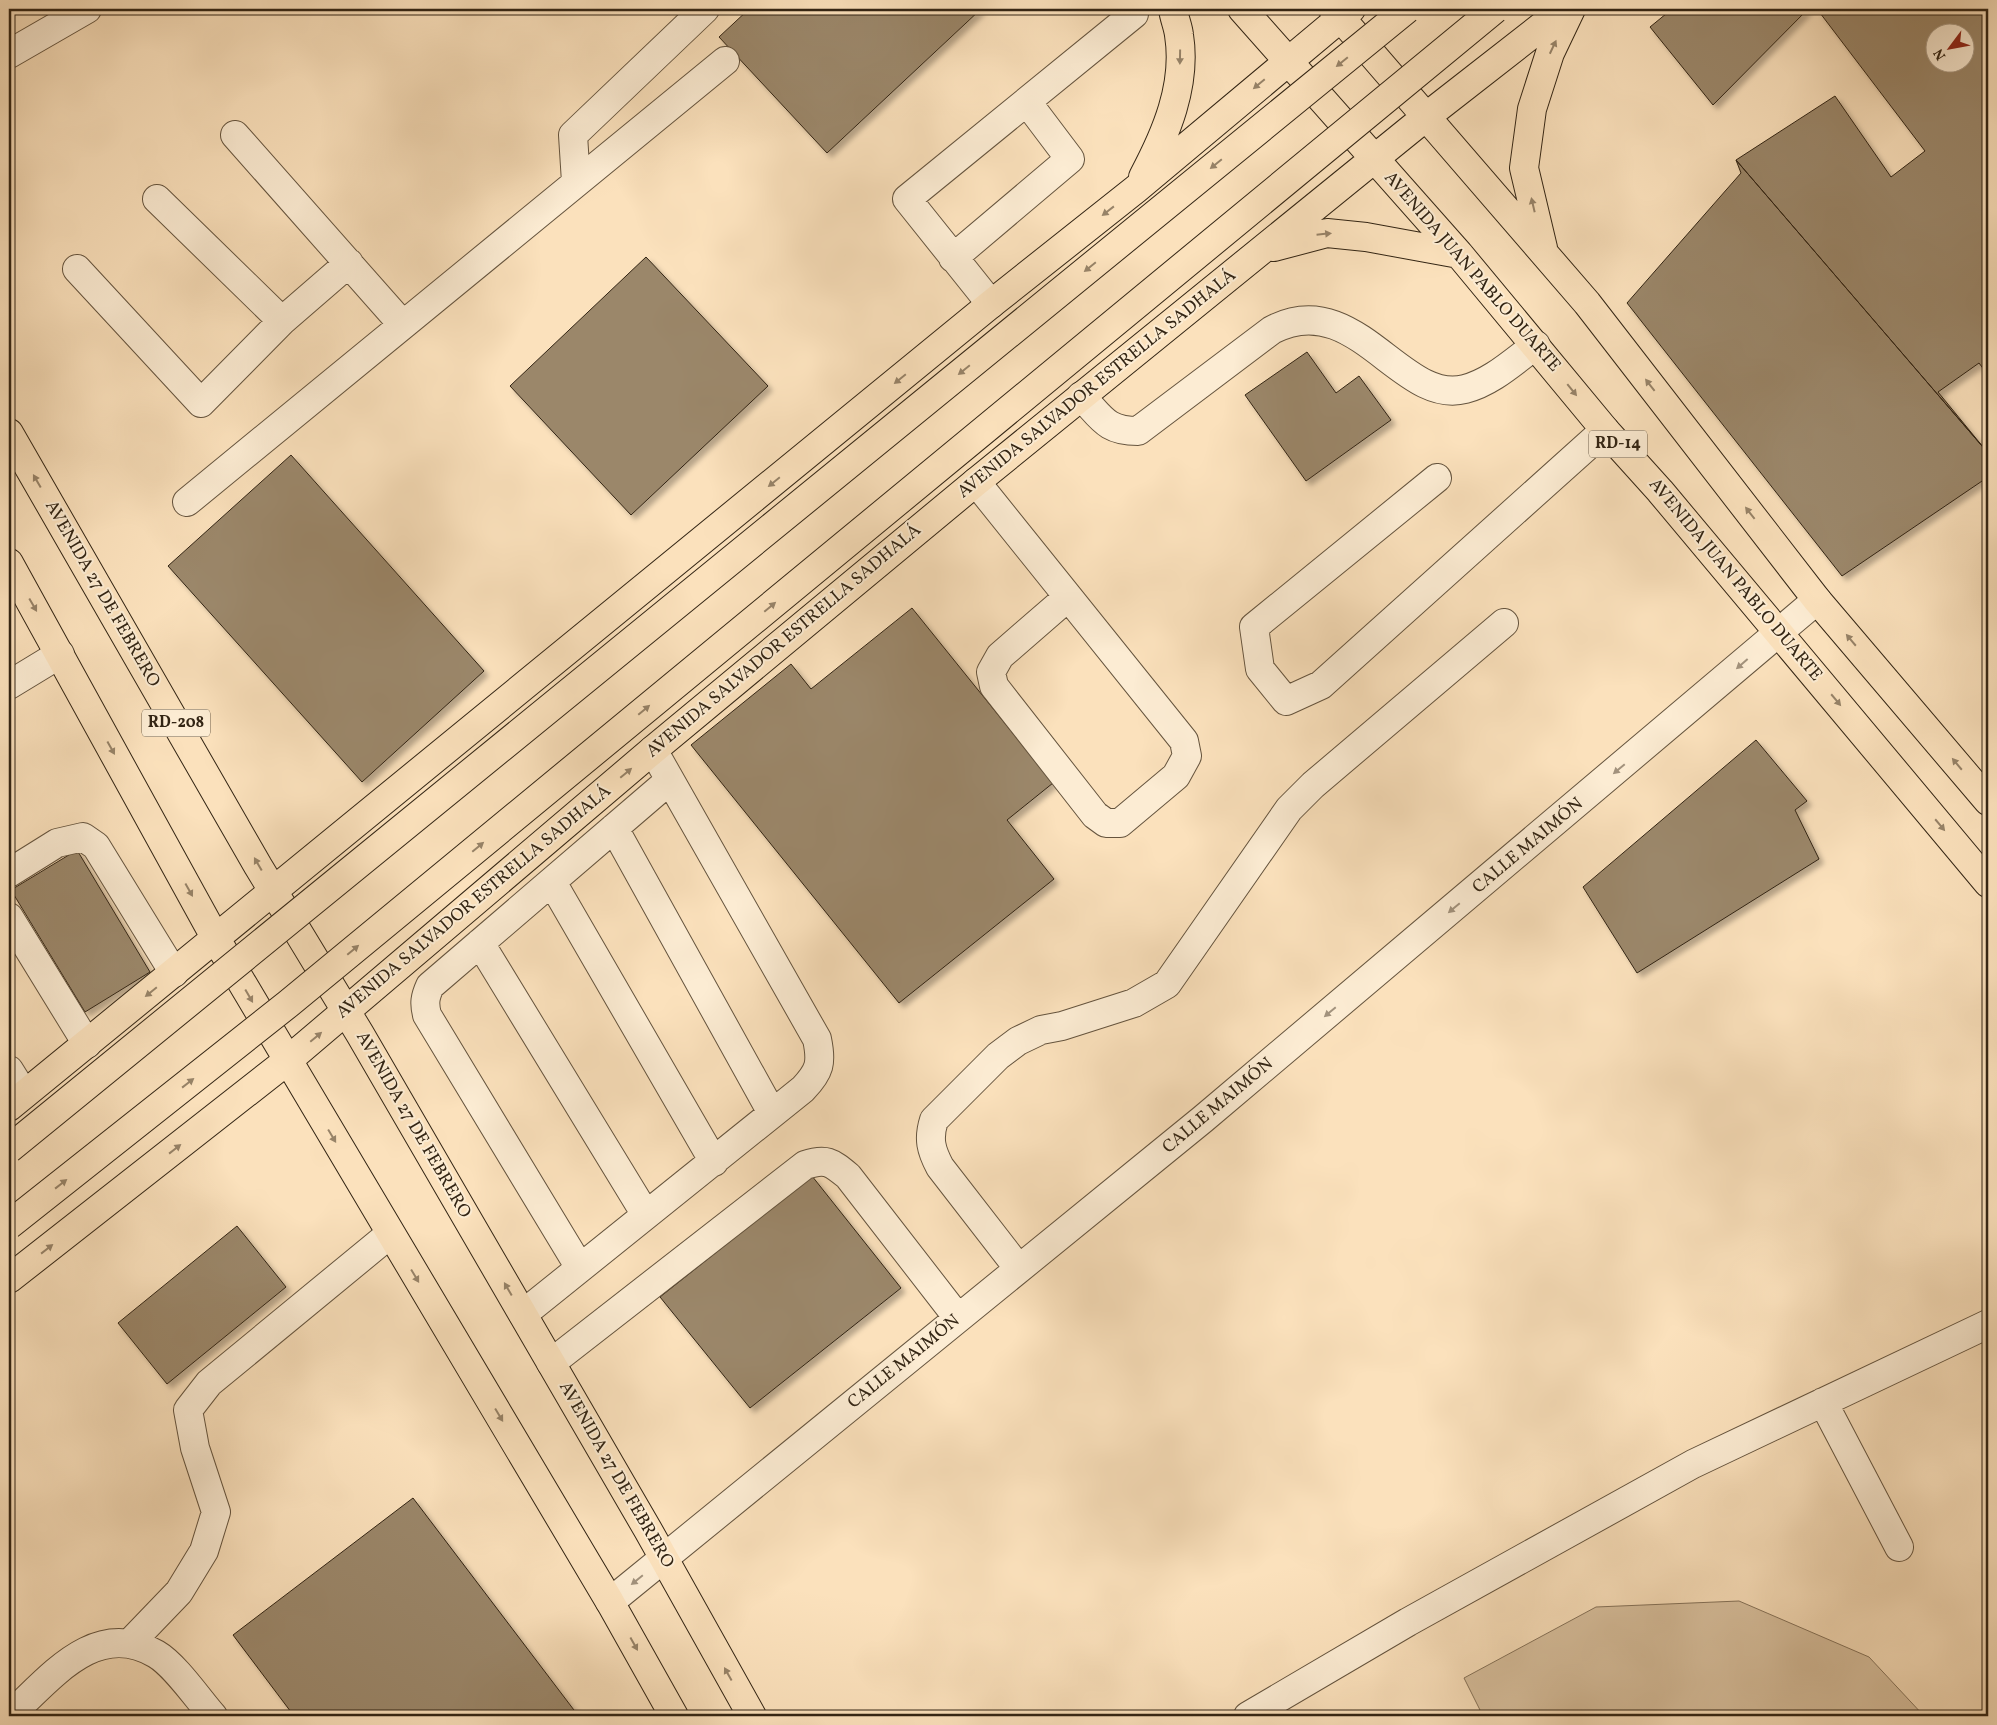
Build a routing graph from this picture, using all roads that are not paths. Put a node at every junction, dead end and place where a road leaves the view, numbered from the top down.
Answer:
1 (87, 9) edge
2 (704, 9) edge
3 (1129, 9) edge
4 (1173, 9) edge
5 (1242, 9) edge
6 (1407, 9) edge
7 (1495, 9) edge
8 (1564, 9) edge
9 (1571, 9) edge
10 (1342, 12) edge
11 (9, 54) edge
12 (1288, 60) junction
13 (725, 61) dead end
14 (1027, 102) junction
15 (1427, 116) junction
16 (235, 135) dead end
17 (1374, 159) junction
18 (576, 182) junction
19 (1136, 189) junction
20 (157, 199) dead end
21 (1260, 251) junction
22 (1544, 252) junction
23 (1459, 254) junction
24 (953, 258) junction
25 (349, 263) junction
26 (77, 269) dead end
27 (991, 304) junction
28 (282, 321) junction
29 (403, 324) junction
30 (1536, 345) junction
31 (1081, 396) junction
32 (1605, 430) junction
33 (9, 433) edge
34 (1437, 478) dead end
35 (976, 482) junction
36 (187, 502) dead end
37 (9, 563) edge
38 (1068, 597) junction
39 (1817, 600) junction
40 (1504, 623) dead end
41 (1779, 632) junction
42 (60, 654) junction
43 (9, 685) edge
44 (653, 750) junction
45 (670, 780) junction
46 (1988, 801) edge
47 (614, 828) junction
48 (9, 873) edge
49 (552, 882) junction
50 (1988, 883) edge
51 (274, 892) junction
52 (9, 916) edge
53 (216, 939) junction
54 (480, 943) junction
55 (174, 973) junction
56 (347, 1011) junction
57 (87, 1044) junction
58 (287, 1061) junction
59 (9, 1070) edge
60 (16, 1100) edge
61 (772, 1113) junction
62 (9, 1148) edge
63 (714, 1162) junction
64 (646, 1215) junction
65 (9, 1225) edge
66 (390, 1234) junction
67 (580, 1268) junction
68 (1019, 1269) junction
69 (9, 1279) edge
70 (523, 1314) junction
71 (958, 1318) junction
72 (1988, 1324) edge
73 (551, 1363) junction
74 (1823, 1402) junction
75 (1899, 1547) dead end
76 (664, 1558) junction
77 (610, 1602) junction
78 (130, 1643) junction
79 (9, 1716) edge
80 (213, 1716) edge
81 (674, 1716) edge
82 (752, 1716) edge
83 (1248, 1716) edge

1 - 11 street
2 - 18 street
3 - 14 street
4 -> 19 main road
5 - 12 main road, AVENIDA JUAN PABLO DUARTE / RD-14
6 -> 62 main road, bridge
65 -> 7 main road, AVENIDA SALVADOR ESTRELLA SADHALÁ, bridge
8 - 15 main road, AVENIDA SALVADOR ESTRELLA SADHALÁ
22 -> 9 main road
10 - 12 main road
10 - 15 main road
12 - 17 main road, AVENIDA JUAN PABLO DUARTE / RD-14
12 -> 19 main road
13 - 18 street
14 - 24 street
14 - 24 street
15 - 17 main road, AVENIDA SALVADOR ESTRELLA SADHALÁ
15 - 22 main road
16 - 25 street
17 - 21 main road, AVENIDA SALVADOR ESTRELLA SADHALÁ
17 - 23 main road, AVENIDA JUAN PABLO DUARTE / RD-14
18 - 29 street
19 -> 27 main road
20 - 28 street
21 -> 23 main road
21 - 31 main road, AVENIDA SALVADOR ESTRELLA SADHALÁ
39 -> 22 main road
23 - 30 main road, AVENIDA JUAN PABLO DUARTE / RD-14
24 - 27 street
25 - 28 street
25 - 29 street
26 - 28 street
27 -> 51 main road
29 - 36 street
30 - 31 street
30 -> 32 main road, AVENIDA JUAN PABLO DUARTE / RD-14
31 - 35 main road, AVENIDA SALVADOR ESTRELLA SADHALÁ
32 - 34 street
32 - 41 main road, AVENIDA JUAN PABLO DUARTE / RD-14
51 -> 33 main road, AVENIDA 27 DE FEBRERO / RD-208
35 - 38 street
35 - 44 main road, AVENIDA SALVADOR ESTRELLA SADHALÁ
37 -> 42 main road
38 - 38 street
39 - 41 street, CALLE MAIMÓN
46 -> 39 main road
40 - 68 street
41 -> 50 main road, AVENIDA JUAN PABLO DUARTE / RD-14
41 -> 68 street, CALLE MAIMÓN
42 - 43 street
42 -> 53 main road
44 - 45 street
56 -> 44 main road, AVENIDA SALVADOR ESTRELLA SADHALÁ
45 - 47 street
45 - 61 street
47 - 49 street
47 - 61 street
48 - 55 street
49 - 54 street
49 - 63 street
51 - 53 main road
51 - 56 main road, AVENIDA 27 DE FEBRERO / RD-208
52 - 57 street
53 - 55 main road
53 -> 58 main road
54 - 64 street
54 - 67 street
55 -> 57 main road
58 -> 56 main road, AVENIDA SALVADOR ESTRELLA SADHALÁ
70 -> 56 main road, AVENIDA 27 DE FEBRERO
57 - 60 main road
58 -> 66 main road
69 -> 58 main road, AVENIDA SALVADOR ESTRELLA SADHALÁ
59 - 60 street
61 - 63 street
63 - 64 street
64 - 67 street
66 -> 77 main road
66 - 78 street
67 - 70 street
68 - 71 street, CALLE MAIMÓN
70 - 73 main road, AVENIDA 27 DE FEBRERO
71 - 73 street
71 - 76 street, CALLE MAIMÓN
72 - 74 street
73 - 76 main road, AVENIDA 27 DE FEBRERO
74 - 75 street
74 - 83 street
76 -> 77 street, CALLE MAIMÓN
82 -> 76 main road, AVENIDA 27 DE FEBRERO
77 -> 81 main road
78 - 79 street
78 - 80 street

